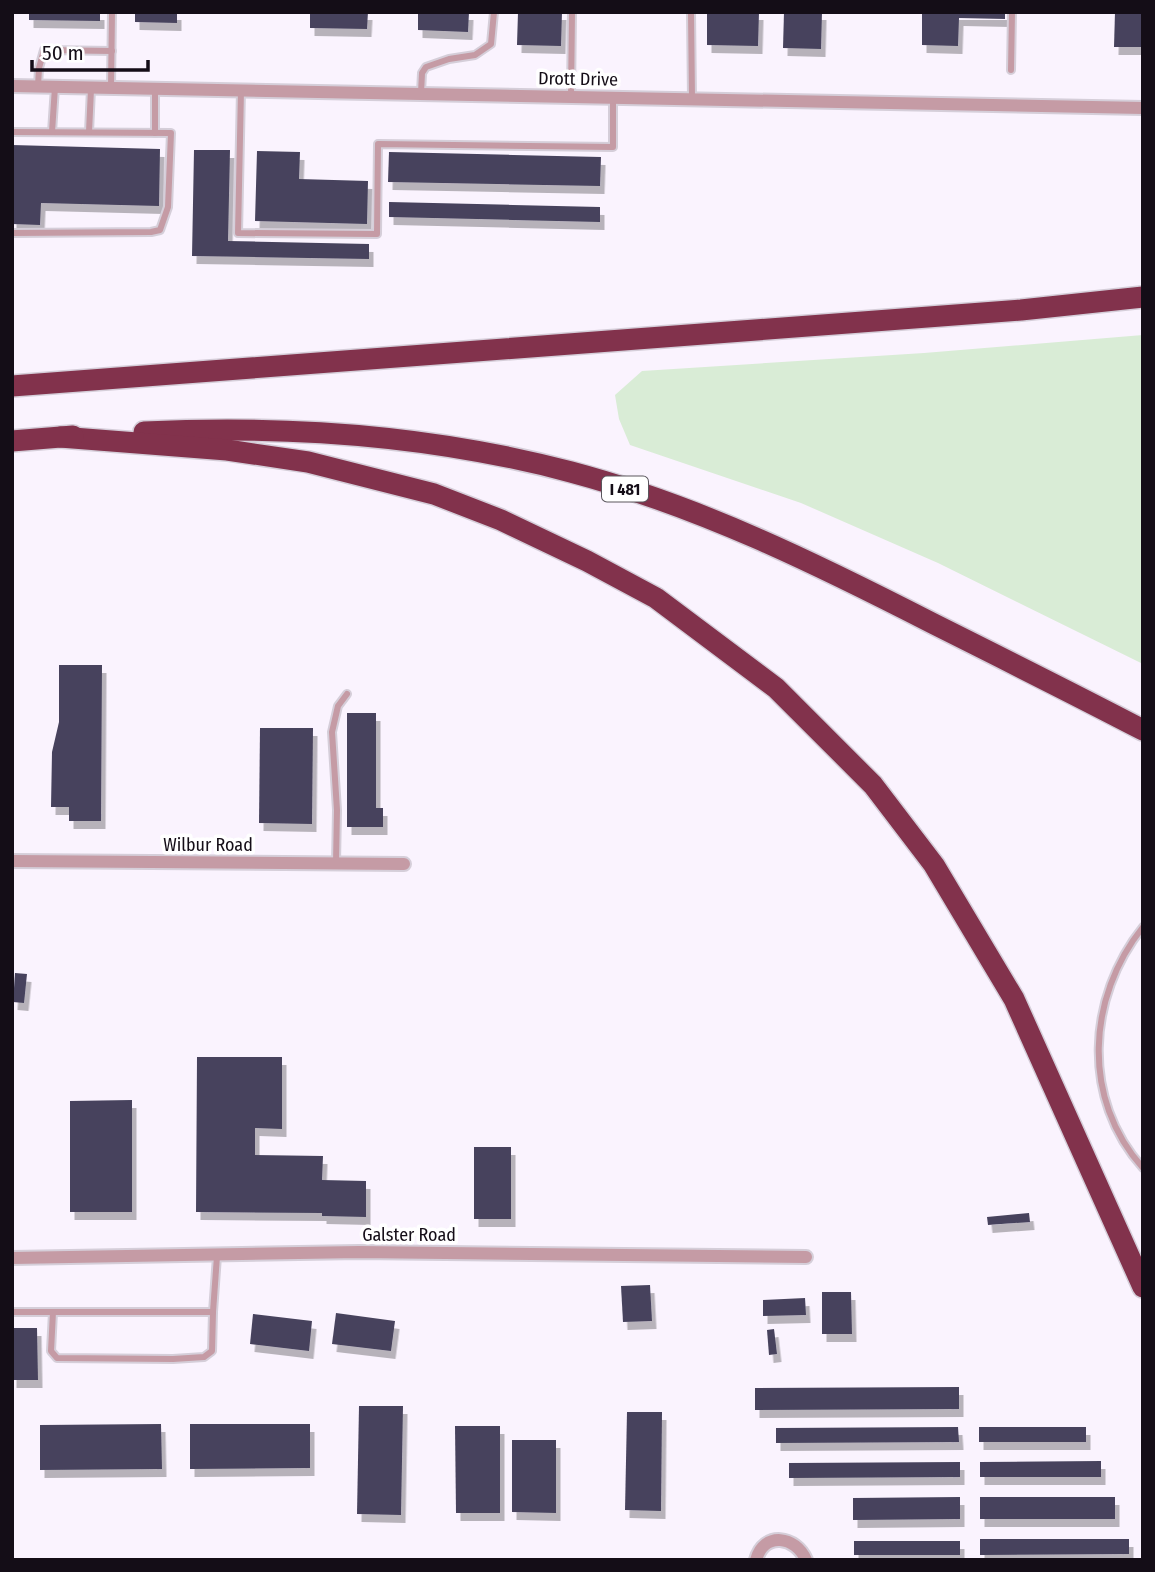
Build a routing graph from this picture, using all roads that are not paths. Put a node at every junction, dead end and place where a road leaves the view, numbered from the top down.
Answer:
1 (112, 12) edge
2 (494, 12) edge
3 (572, 12) edge
4 (691, 12) edge
5 (1012, 12) edge
6 (112, 51) junction
7 (1011, 70) dead end
8 (12, 86) edge
9 (38, 86) junction
10 (55, 87) junction
11 (91, 87) junction
12 (111, 88) junction
13 (155, 88) junction
14 (241, 90) junction
15 (421, 93) junction
16 (571, 96) junction
17 (613, 97) junction
18 (692, 99) junction
19 (1143, 108) edge
20 (12, 132) edge
21 (52, 132) junction
22 (89, 132) junction
23 (155, 132) junction
24 (12, 233) edge
25 (1143, 297) edge
26 (1020, 310) junction
27 (1143, 310) edge
28 (12, 386) edge
29 (60, 437) junction
30 (12, 440) edge
31 (347, 694) dead end
32 (1143, 730) edge
33 (12, 861) edge
34 (336, 863) junction
35 (404, 864) dead end
36 (1143, 927) edge
37 (1143, 1168) edge
38 (217, 1256) junction
39 (806, 1257) dead end
40 (12, 1258) edge
41 (1143, 1287) edge
42 (12, 1312) edge
43 (53, 1312) junction
44 (213, 1312) junction
45 (756, 1560) edge
46 (806, 1560) edge

1 - 6 lane
2 - 15 lane
3 - 16 lane
4 - 18 lane
5 - 7 lane
6 - 9 lane
6 - 12 lane
8 - 9 street, Drott Drive
9 - 10 street, Drott Drive
10 - 11 street, Drott Drive
10 - 21 lane
11 - 12 street, Drott Drive
11 - 22 lane
12 - 13 street, Drott Drive
13 - 14 street, Drott Drive
13 - 23 lane
14 - 15 street, Drott Drive
14 - 17 lane
15 - 16 street, Drott Drive
16 - 17 street, Drott Drive
17 - 18 street, Drott Drive
18 - 19 street, Drott Drive
20 - 21 lane
21 - 22 lane
22 - 23 lane
23 - 24 lane
25 - 26 highway
26 - 27 highway
26 - 28 highway
29 - 30 highway, I 481
29 - 32 highway, I 481
29 - 41 highway
31 - 34 lane
33 - 34 street, Wilbur Road
34 - 35 street, Wilbur Road
36 - 37 lane
38 - 39 street, Galster Road
38 - 40 street, Galster Road
38 - 44 lane
42 - 43 lane
43 - 44 lane
43 - 44 lane
45 - 46 street

